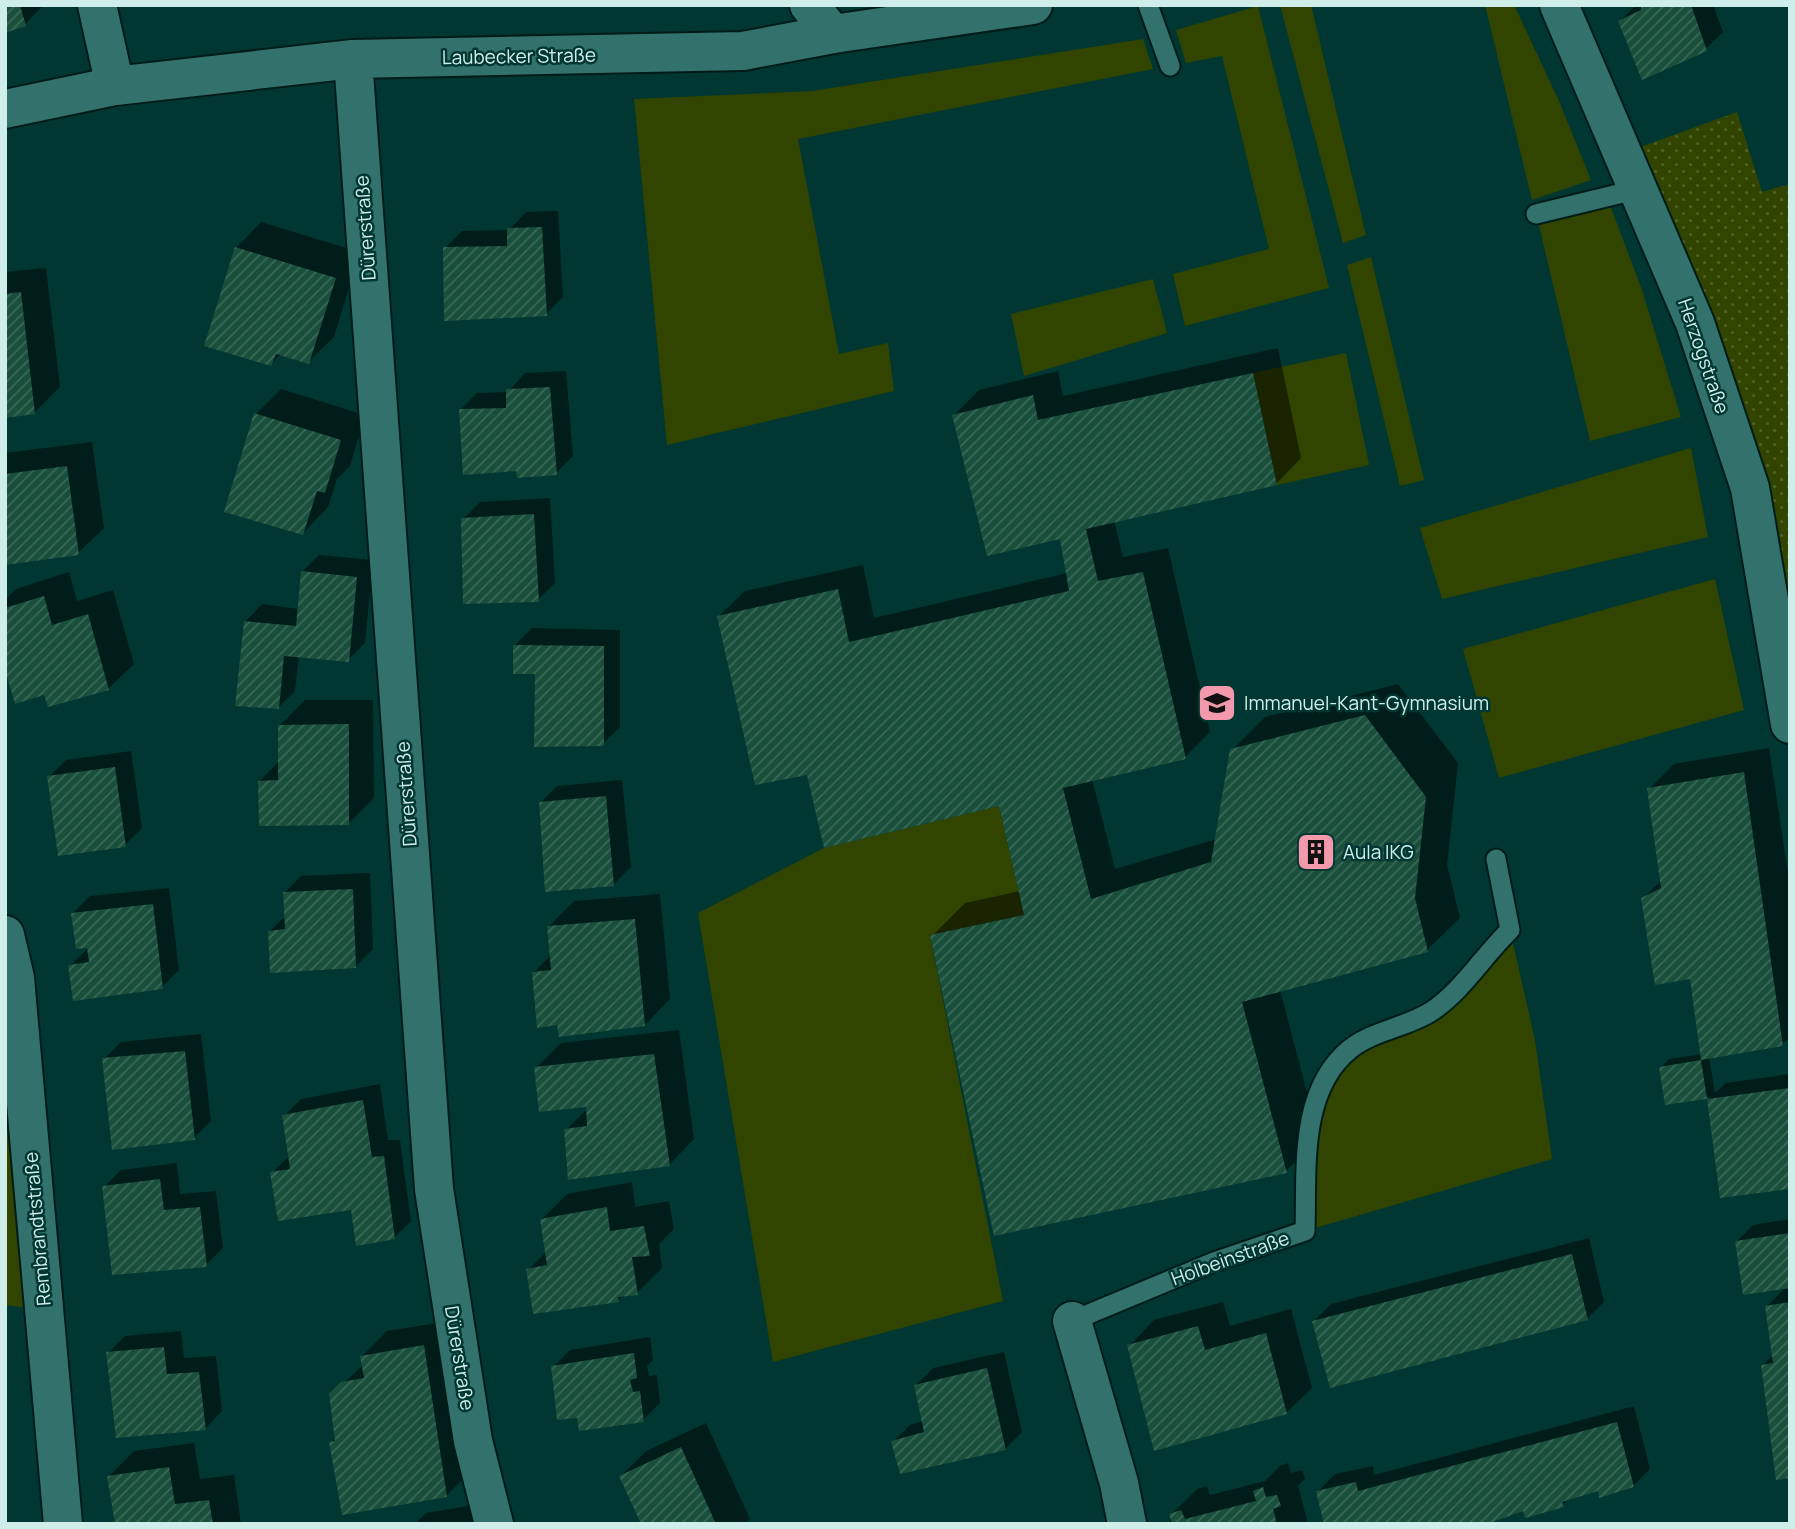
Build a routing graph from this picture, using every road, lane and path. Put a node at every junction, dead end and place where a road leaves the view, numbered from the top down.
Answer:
1 (97, 5) edge
2 (809, 5) edge
3 (1033, 5) edge
4 (1148, 5) edge
5 (1559, 5) edge
6 (833, 34) junction
7 (353, 59) junction
8 (1170, 66) dead end
9 (115, 86) junction
10 (5, 108) edge
11 (1639, 189) junction
12 (1536, 214) dead end
13 (1790, 724) edge
14 (1496, 859) dead end
15 (5, 935) edge
16 (1072, 1321) joint
17 (63, 1524) edge
18 (494, 1524) edge
19 (1127, 1524) edge

1 - 9 street
2 - 6 street
3 - 6 street, Laubecker Straße
4 - 8 lane
5 - 11 street, Herzogstraße
6 - 7 street, Laubecker Straße
7 - 9 street, Laubecker Straße
7 - 18 street, Dürerstraße
9 - 10 street, Laubecker Straße
11 - 12 lane
11 - 13 street, Herzogstraße
14 - 16 lane, Holbeinstraße
15 - 17 street, Rembrandtstraße
16 - 19 street, Holbeinstraße

